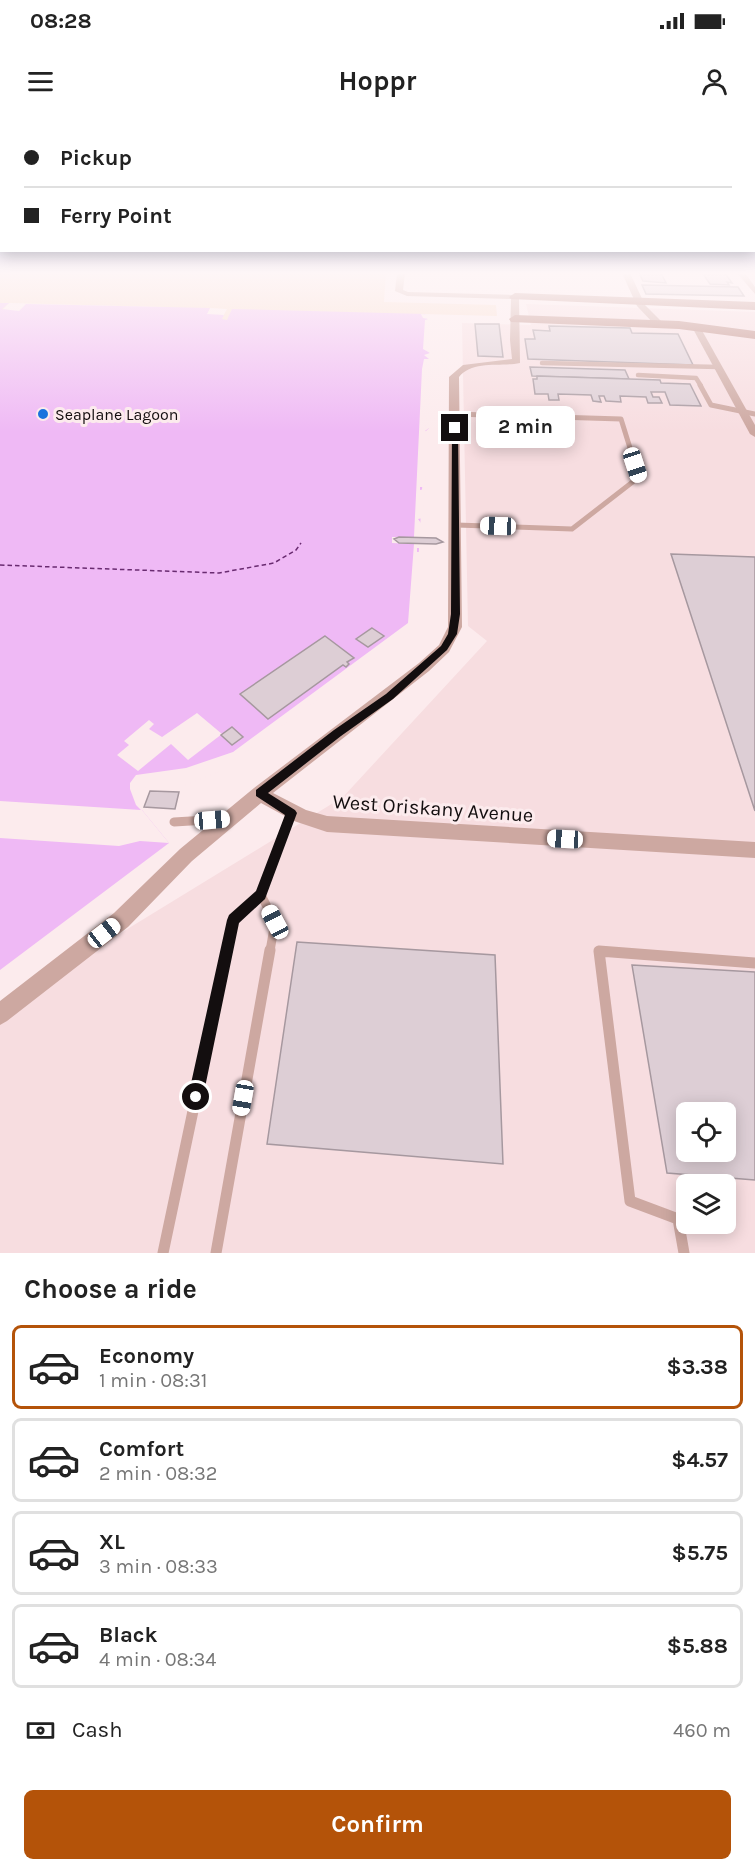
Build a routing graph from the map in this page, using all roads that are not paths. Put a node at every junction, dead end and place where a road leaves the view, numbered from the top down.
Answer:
1 (515, 326) edge
2 (682, 326) edge
3 (696, 327) junction
4 (755, 334) edge
5 (542, 363) dead end
6 (719, 367) junction
7 (638, 375) dead end
8 (743, 412) junction
9 (455, 414) junction
10 (755, 414) edge
11 (755, 434) edge
12 (456, 525) junction
13 (260, 793) junction
14 (291, 813) junction
15 (231, 819) junction
16 (174, 822) dead end
17 (755, 850) edge
18 (261, 895) junction
19 (755, 963) edge
20 (0, 1014) edge
21 (163, 1253) edge
22 (216, 1253) edge
23 (684, 1253) edge

1 - 9 street
2 - 3 street
3 - 4 street
3 - 6 street
5 - 6 lane
6 - 8 street
7 - 8 lane
8 - 10 lane
8 - 11 street
9 - 12 street
9 - 12 lane
12 - 13 street
13 - 14 street, West Oriskany Avenue
13 - 15 street
14 - 17 street, West Oriskany Avenue
14 - 18 lane
15 - 16 lane
15 - 20 street
18 - 21 lane
18 - 22 lane
19 - 23 lane

